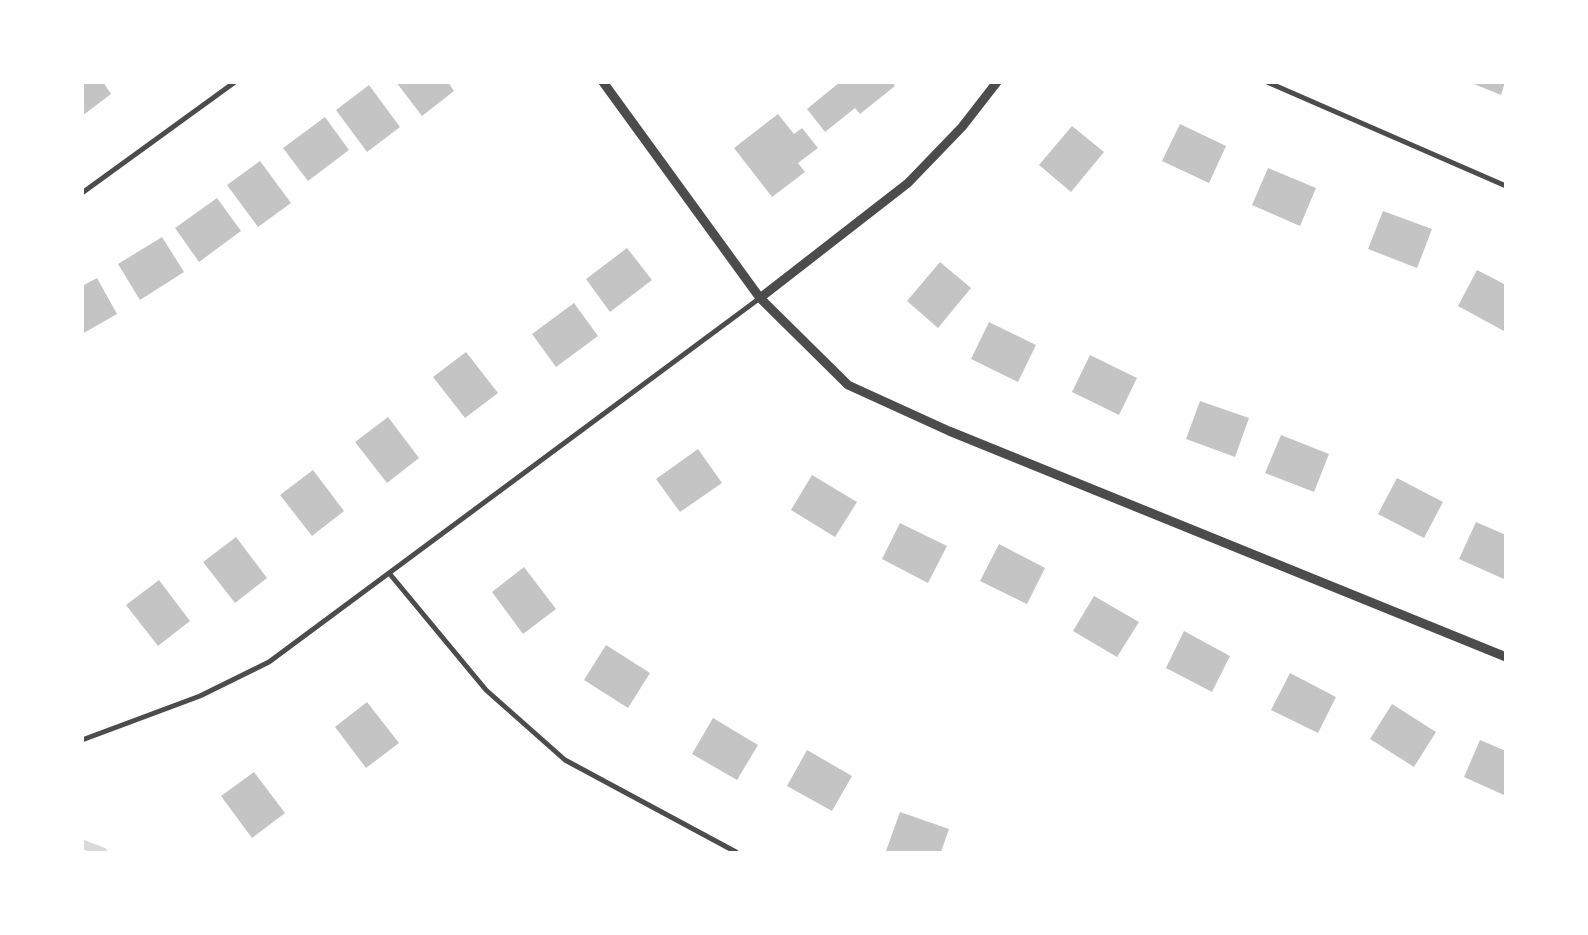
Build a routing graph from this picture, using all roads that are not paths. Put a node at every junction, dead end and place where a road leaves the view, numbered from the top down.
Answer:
1 (235, 82) edge
2 (603, 82) edge
3 (997, 82) edge
4 (1267, 82) edge
5 (1506, 186) edge
6 (82, 193) edge
7 (760, 298) junction
8 (390, 573) junction
9 (1506, 657) edge
10 (82, 740) edge
11 (736, 852) edge

1 - 6 street
2 - 7 street
3 - 7 street
4 - 5 street
7 - 8 street
7 - 9 street
8 - 10 street
8 - 11 street

